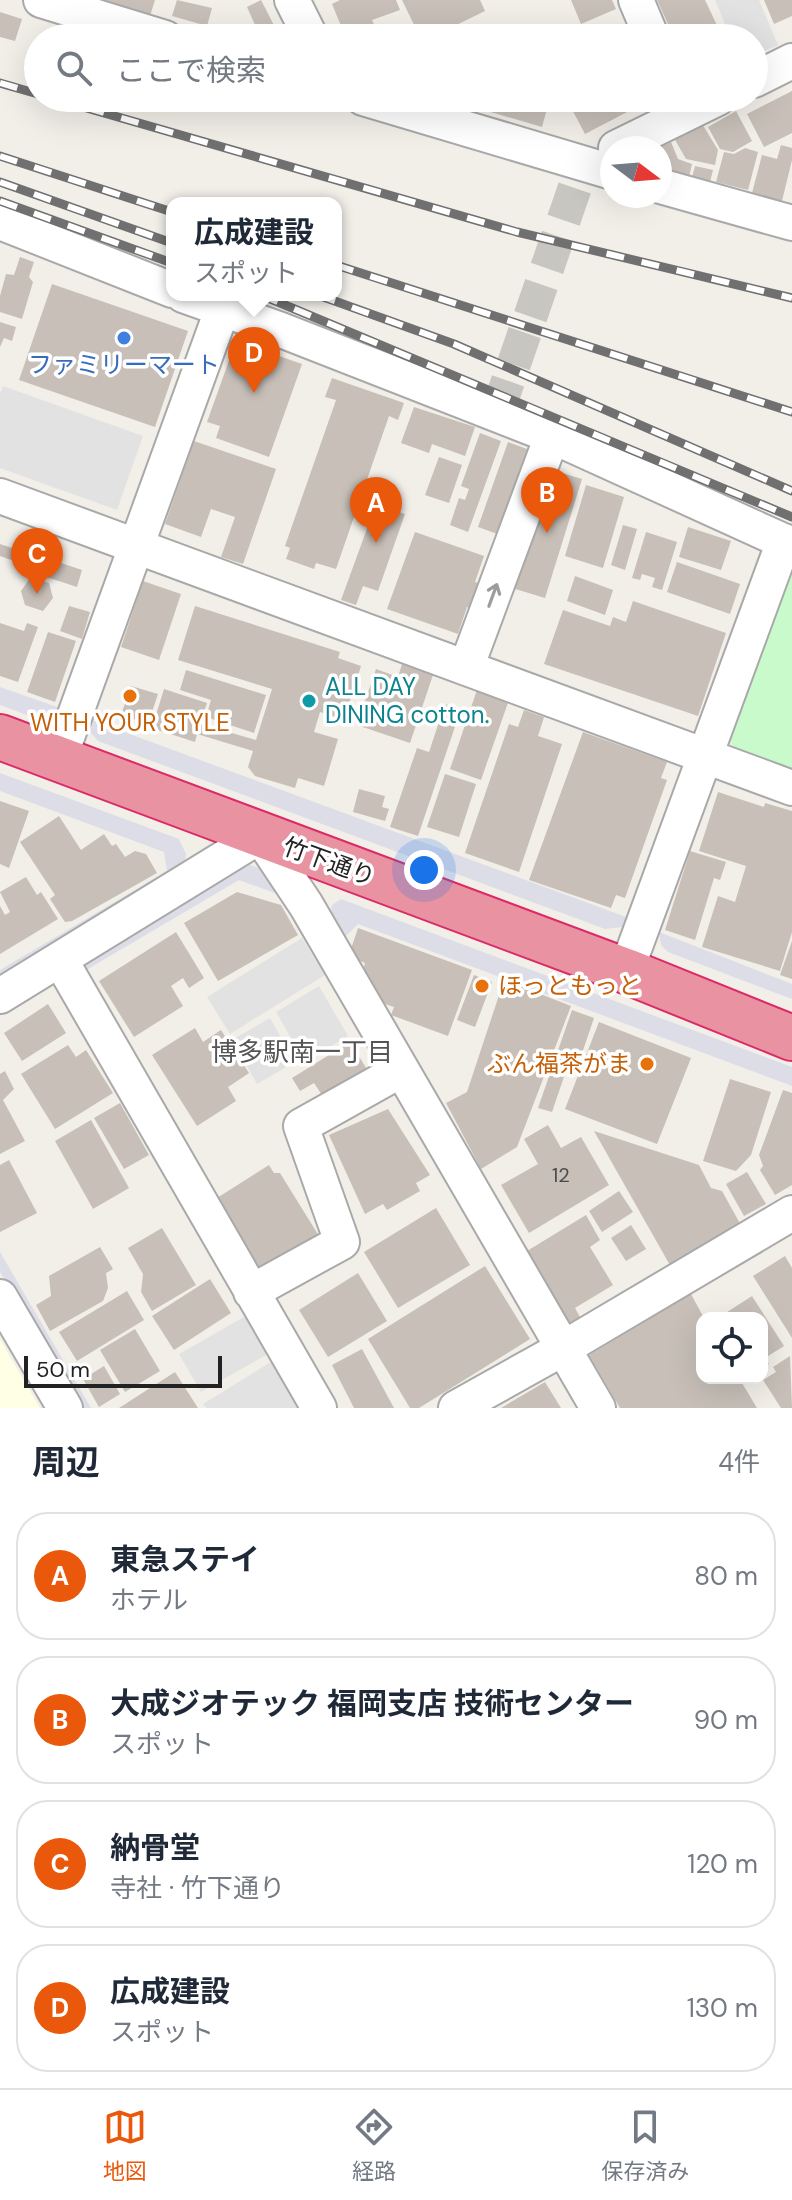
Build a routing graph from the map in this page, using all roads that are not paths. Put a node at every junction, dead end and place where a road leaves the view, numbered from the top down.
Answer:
1 (41, 0) edge
2 (292, 0) edge
3 (636, 0) edge
4 (119, 24) edge
5 (304, 24) edge
6 (646, 24) edge
7 (792, 61) edge
8 (768, 73) edge
9 (419, 112) edge
10 (673, 112) edge
11 (639, 136) edge
12 (600, 157) edge
13 (672, 189) edge
14 (0, 222) edge
15 (792, 223) edge
16 (166, 288) edge
17 (199, 301) edge
18 (222, 310) junction
19 (552, 436) junction
20 (0, 496) edge
21 (788, 543) edge
22 (135, 546) junction
23 (466, 668) junction
24 (0, 737) edge
25 (705, 755) junction
26 (59, 759) junction
27 (792, 788) edge
28 (260, 836) junction
29 (61, 961) junction
30 (626, 971) junction
31 (0, 996) edge
32 (792, 1038) edge
33 (401, 1070) junction
34 (792, 1213) edge
35 (251, 1292) junction
36 (0, 1297) edge
37 (562, 1349) junction
38 (65, 1408) edge
39 (319, 1408) edge
40 (456, 1408) edge
41 (598, 1408) edge

1 - 4 street
2 - 5 street
3 - 6 street
7 - 8 street
9 - 12 street
10 - 11 street
13 - 15 street
14 - 16 street
17 - 18 street
18 - 19 street
18 - 22 street
19 - 21 street
23 -> 19 street
20 - 22 street
21 - 25 street
22 - 23 street
22 - 26 street
23 - 25 street
24 - 26 highway, 竹下通り
25 - 27 street
25 - 30 street
26 - 28 highway, 竹下通り
28 - 29 street
28 - 30 highway, 竹下通り
28 - 33 street
29 - 31 street
29 - 35 street
30 - 32 highway, 竹下通り
33 - 35 street
33 - 37 street
34 - 37 street
35 - 39 street
36 - 38 street
37 - 40 street
37 - 41 street

